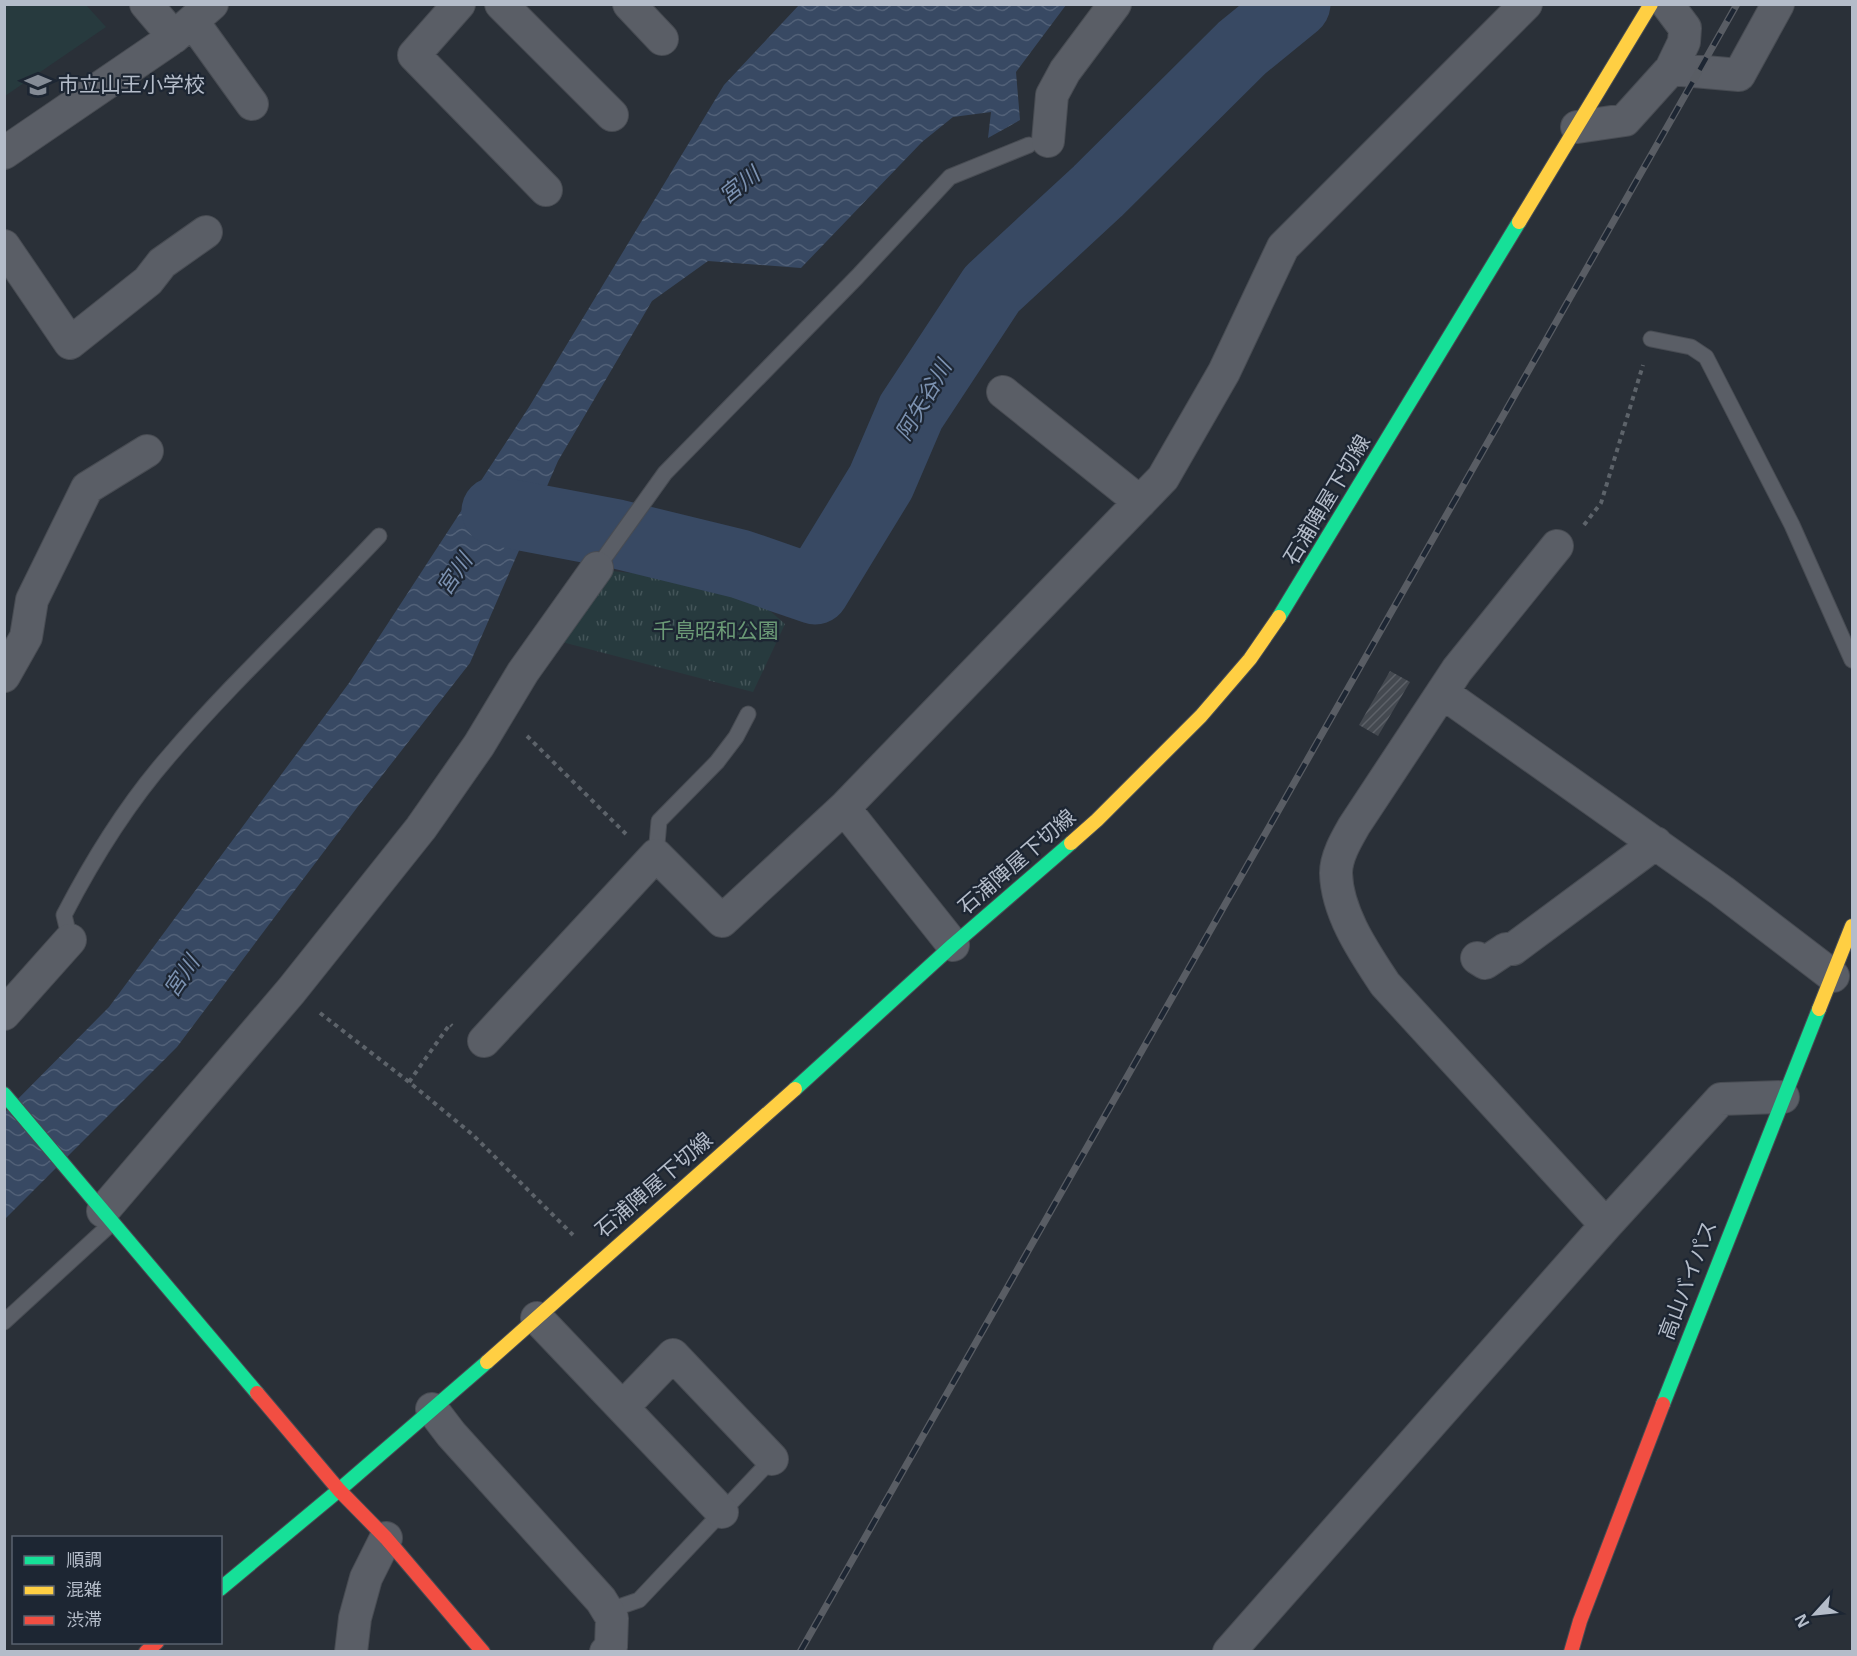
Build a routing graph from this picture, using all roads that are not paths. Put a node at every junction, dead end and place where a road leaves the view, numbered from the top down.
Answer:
1 (146, 4) edge
2 (459, 4) edge
3 (501, 4) edge
4 (628, 4) edge
5 (1115, 4) edge
6 (1526, 4) edge
7 (1651, 4) edge
8 (1667, 4) edge
9 (1778, 4) edge
10 (193, 21) edge
11 (662, 39) dead end
12 (1671, 69) junction
13 (252, 104) dead end
14 (612, 115) dead end
15 (1577, 127) junction
16 (1039, 143) joint
17 (4, 153) edge
18 (546, 190) dead end
19 (206, 232) dead end
20 (4, 246) edge
21 (1651, 339) road end
22 (1003, 392) dead end
23 (147, 451) dead end
24 (1140, 502) junction
25 (379, 536) dead end
26 (1557, 546) road end
27 (597, 567) joint
28 (1852, 660) edge
29 (4, 676) edge
30 (1443, 693) junction
31 (748, 714) dead end
32 (844, 808) junction
33 (1656, 843) junction
34 (654, 857) junction
35 (1852, 926) edge
36 (70, 940) joint
37 (953, 945) junction
38 (1477, 958) dead end
39 (1833, 976) junction
40 (4, 1014) edge
41 (471, 1036) road end
42 (4, 1094) edge
43 (1783, 1097) junction
44 (103, 1212) junction
45 (1606, 1225) junction
46 (537, 1318) junction
47 (4, 1322) edge
48 (623, 1407) junction
49 (432, 1408) junction
50 (772, 1459) joint
51 (339, 1490) junction
52 (722, 1512) junction
53 (386, 1538) junction
54 (222, 1587) edge
55 (607, 1611) junction
56 (351, 1652) edge
57 (483, 1652) edge
58 (606, 1652) edge
59 (1229, 1652) edge
60 (1571, 1652) edge

1 - 10 street
2 - 18 street
3 - 14 street
4 - 11 street
5 - 16 street
6 - 24 street
7 - 15 main road, 石浦陣屋下切線
8 - 12 street
9 - 12 street
10 - 13 street
10 - 17 street
12 - 15 street
15 - 37 main road, 石浦陣屋下切線
16 - 27 lane
19 - 20 street
21 - 28 lane
22 - 24 street
23 - 29 street
24 - 32 street
25 - 36 lane
26 - 30 street
27 - 44 street
30 - 33 street
30 - 45 street
31 - 34 lane
32 - 34 street
32 - 37 street
33 - 38 street
33 - 39 street
34 - 41 street
35 - 39 main road, 高山バイパス
36 - 40 street
37 - 46 main road, 石浦陣屋下切線
39 - 43 main road, 高山バイパス
42 - 44 main road
43 - 45 street
43 - 60 main road, 高山バイパス
44 - 47 lane
44 - 51 main road
45 - 59 street
46 - 48 street
46 - 49 main road, 石浦陣屋下切線
48 - 50 street
48 - 52 street
49 - 51 main road, 石浦陣屋下切線
49 - 55 street
50 - 52 lane
51 - 53 main road
51 - 54 main road, 石浦陣屋下切線
52 - 55 lane
53 - 56 street
53 - 57 main road
55 - 58 street

